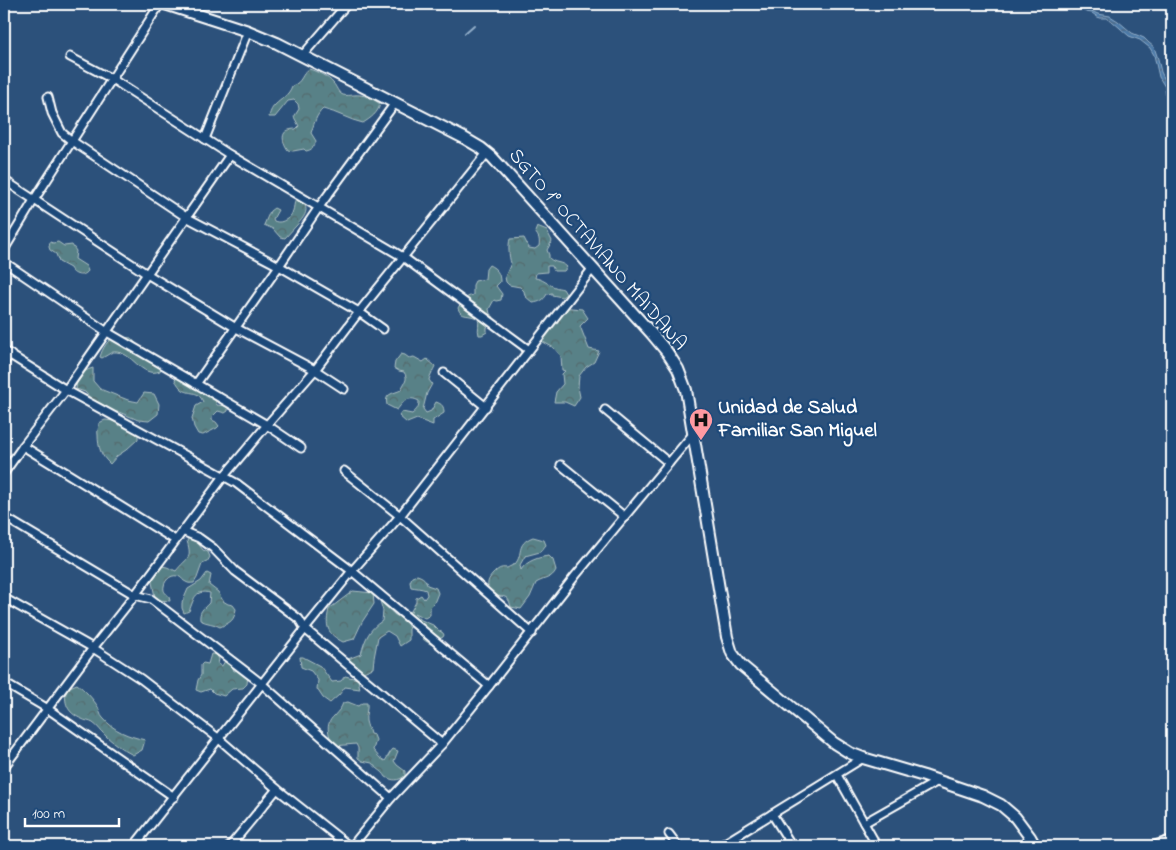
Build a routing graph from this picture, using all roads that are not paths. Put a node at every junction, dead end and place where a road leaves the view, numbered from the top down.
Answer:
1 (160, 4) edge
2 (165, 4) edge
3 (347, 4) edge
4 (248, 31) junction
5 (302, 56) junction
6 (70, 58) dead end
7 (112, 78) junction
8 (48, 97) dead end
9 (395, 103) junction
10 (205, 139) junction
11 (72, 141) junction
12 (487, 153) junction
13 (230, 155) junction
14 (4, 180) edge
15 (34, 200) junction
16 (319, 207) junction
17 (186, 217) junction
18 (4, 250) edge
19 (403, 257) junction
20 (4, 262) edge
21 (279, 266) junction
22 (594, 268) junction
23 (146, 274) junction
24 (359, 312) junction
25 (236, 328) junction
26 (383, 330) dead end
27 (106, 332) junction
28 (529, 350) junction
29 (7, 353) edge
30 (4, 363) edge
31 (314, 370) junction
32 (444, 373) dead end
33 (196, 384) junction
34 (344, 389) dead end
35 (66, 390) junction
36 (486, 407) junction
37 (605, 410) dead end
38 (267, 425) junction
39 (694, 434) junction
40 (23, 446) junction
41 (301, 448) dead end
42 (670, 463) junction
43 (560, 465) dead end
44 (344, 471) dead end
45 (4, 474) edge
46 (224, 476) junction
47 (400, 516) junction
48 (625, 516) junction
49 (4, 517) edge
50 (182, 531) junction
51 (175, 540) junction
52 (352, 571) junction
53 (135, 595) junction
54 (4, 598) edge
55 (304, 629) junction
56 (532, 633) junction
57 (93, 648) junction
58 (4, 683) edge
59 (262, 684) junction
60 (489, 686) junction
61 (48, 709) junction
62 (218, 738) junction
63 (442, 744) junction
64 (864, 758) junction
65 (4, 766) edge
66 (837, 775) junction
67 (938, 781) junction
68 (277, 789) junction
69 (174, 796) junction
70 (391, 798) junction
71 (772, 814) junction
72 (864, 823) junction
73 (669, 834) dead end
74 (1172, 841) edge
75 (134, 846) edge
76 (230, 846) edge
77 (350, 846) edge
78 (678, 846) edge
79 (720, 846) edge
80 (792, 846) edge
81 (875, 846) edge
82 (1035, 846) edge
83 (1156, 846) edge

1 - 7 street
2 - 4 main road, SGTO 1° OCTAVIANO MAIDANA
3 - 5 street
4 - 5 main road, SGTO 1° OCTAVIANO MAIDANA
4 - 10 street
5 - 9 main road, SGTO 1° OCTAVIANO MAIDANA
6 - 7 street
7 - 10 street
7 - 11 street
8 - 11 street
9 - 12 main road, SGTO 1° OCTAVIANO MAIDANA
9 - 16 street
10 - 13 street
11 - 15 street
11 - 17 street
12 - 19 street
12 - 22 main road, SGTO 1° OCTAVIANO MAIDANA
13 - 16 street
13 - 17 street
14 - 15 street
15 - 18 street
15 - 23 street
16 - 19 street
16 - 21 street
17 - 21 street
17 - 23 street
19 - 24 street
19 - 28 street
20 - 27 street
21 - 24 street
21 - 25 street
22 - 28 street
22 - 39 main road, SGTO 1° OCTAVIANO MAIDANA
23 - 25 street
23 - 27 street
24 - 26 street
24 - 31 street
25 - 31 street
25 - 33 street
27 - 33 street
27 - 35 street
28 - 36 street
29 - 30 street
29 - 35 street
31 - 34 street
31 - 38 street
32 - 36 street
33 - 38 street
35 - 40 street
35 - 46 street
36 - 47 street
37 - 42 street
38 - 41 street
38 - 46 street
39 - 42 street
39 - 64 main road, SGTO 1° OCTAVIANO MAIDANA
40 - 45 street
40 - 51 street
42 - 48 street
43 - 48 street
44 - 47 street
46 - 50 street
46 - 52 street
47 - 52 street
47 - 56 street
48 - 56 street
49 - 53 street
50 - 51 street
50 - 55 street
51 - 53 street
52 - 55 street
52 - 60 street
53 - 57 street
53 - 59 street
54 - 57 street
55 - 59 street
55 - 63 street
56 - 60 street
57 - 61 street
57 - 62 street
58 - 61 street
59 - 62 street
59 - 70 street
60 - 63 street
61 - 65 street
61 - 69 street
62 - 68 street
62 - 69 street
63 - 70 street
64 - 66 street
64 - 67 main road, SGTO 1° OCTAVIANO MAIDANA
66 - 71 street
66 - 72 street
67 - 72 street
67 - 82 main road, SGTO 1° OCTAVIANO MAIDANA
68 - 76 street
68 - 77 street
69 - 75 street
70 - 77 street
71 - 79 street
71 - 80 street
72 - 81 street
73 - 78 street
74 - 83 main road

